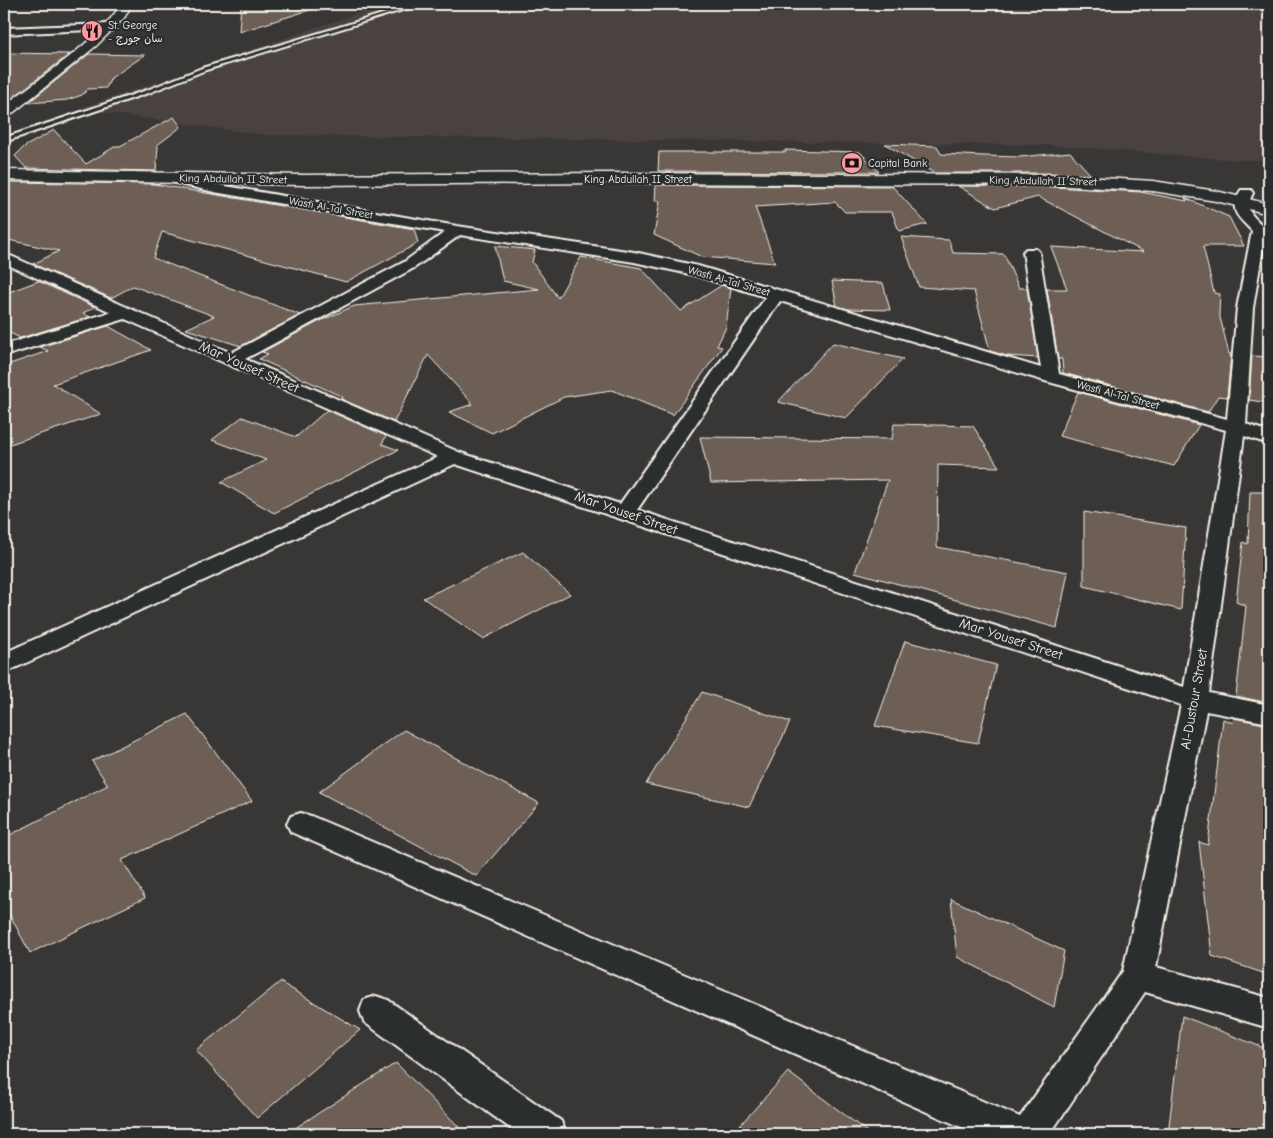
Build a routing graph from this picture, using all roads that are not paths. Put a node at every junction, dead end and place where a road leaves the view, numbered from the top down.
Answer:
1 (126, 4) edge
2 (420, 4) edge
3 (108, 27) junction
4 (4, 31) edge
5 (5, 114) edge
6 (4, 140) edge
7 (4, 167) edge
8 (4, 175) edge
9 (176, 179) junction
10 (303, 180) junction
11 (1244, 197) junction
12 (282, 199) junction
13 (1269, 199) edge
14 (1266, 221) edge
15 (457, 230) junction
16 (1031, 252) dead end
17 (4, 257) edge
18 (776, 294) junction
19 (126, 313) junction
20 (4, 352) edge
21 (232, 359) junction
22 (1051, 376) junction
23 (1236, 427) junction
24 (1269, 438) edge
25 (454, 457) junction
26 (625, 512) junction
27 (4, 663) edge
28 (1195, 700) junction
29 (1269, 714) edge
30 (301, 824) dead end
31 (1138, 976) junction
32 (376, 1011) dead end
33 (1269, 1013) edge
34 (548, 1134) edge
35 (1018, 1134) edge
36 (1029, 1134) edge

1 - 3 main road
2 - 6 lane
3 - 4 street
3 - 5 main road
7 - 11 main road, King Abdullah II Street
8 - 9 main road, King Abdullah II Street
9 - 10 main road, King Abdullah II Street
9 - 12 street, Wasfi Al-Tal Street
10 - 11 main road, King Abdullah II Street
10 - 12 street
11 - 13 main road, King Abdullah II Street
11 - 14 main road, King Abdullah II Street
11 - 14 street
12 - 15 street, Wasfi Al-Tal Street
14 - 23 street, Al-Dustour Street
15 - 18 street, Wasfi Al-Tal Street
15 - 21 street
16 - 22 street
17 - 19 street, Mar Yousef Street
18 - 22 street, Wasfi Al-Tal Street
18 - 26 street
19 - 20 street
19 - 21 street, Mar Yousef Street
21 - 25 street, Mar Yousef Street
22 - 23 street, Wasfi Al-Tal Street
23 - 24 street, Wasfi Al-Tal Street
23 - 28 street, Al-Dustour Street
25 - 26 street, Mar Yousef Street
25 - 27 street
26 - 28 street, Mar Yousef Street
28 - 29 street, Mar Yousef Street
28 - 31 street, Al-Dustour Street
30 - 35 street
31 - 33 street
31 - 36 street, Al-Dustour Street
32 - 34 street

